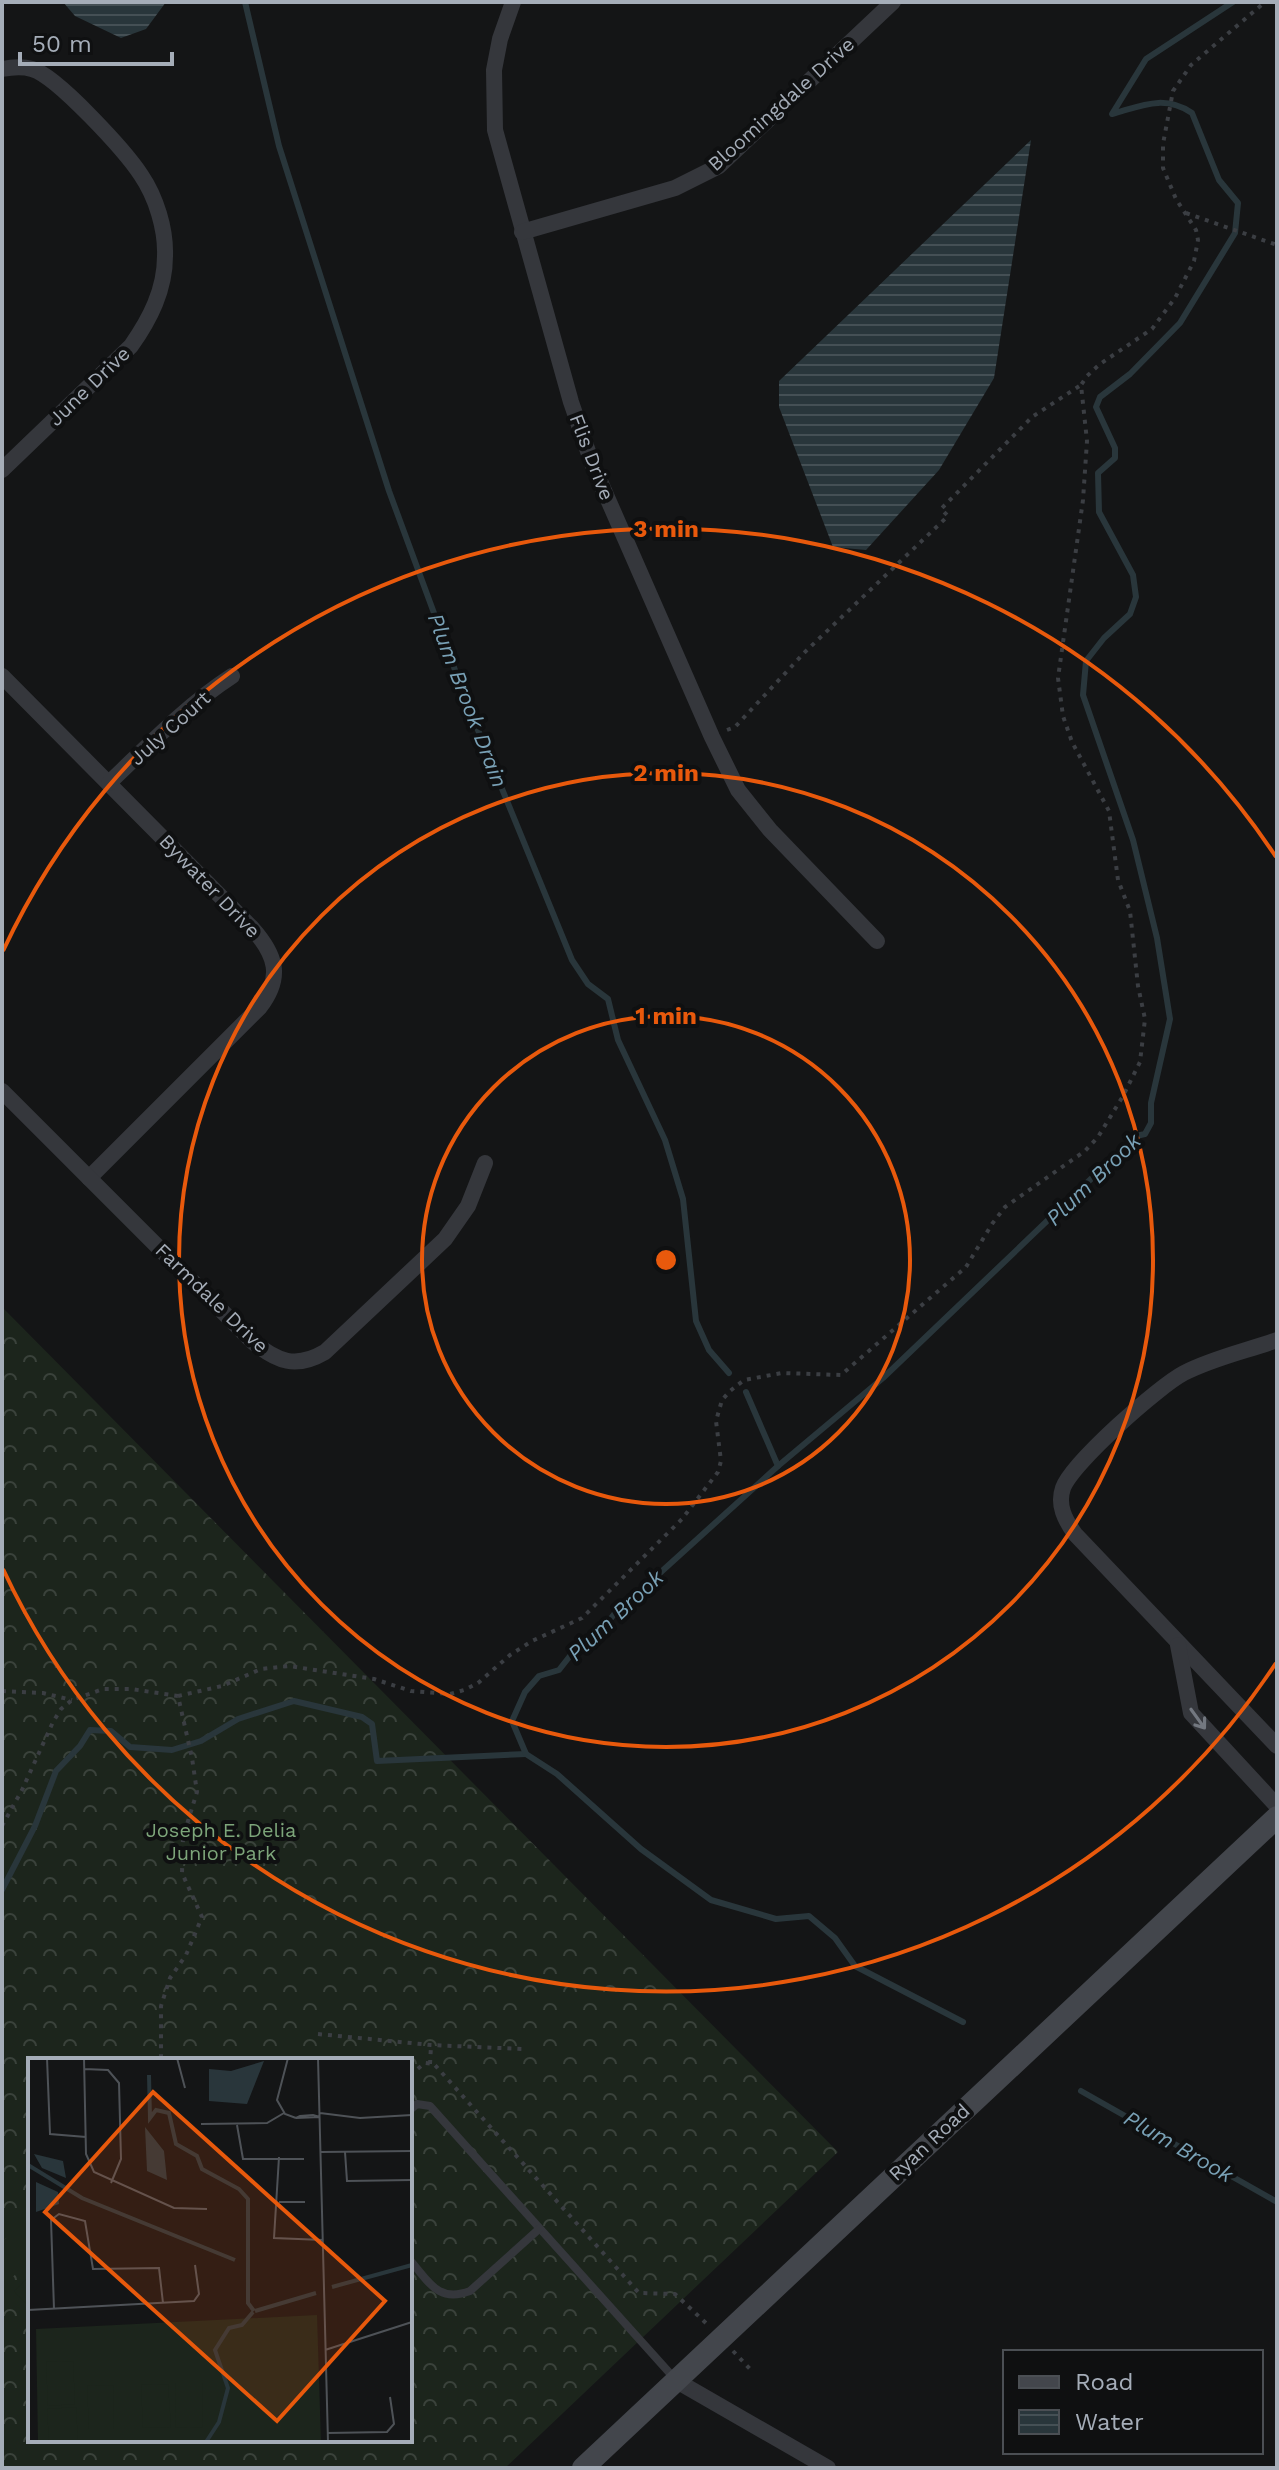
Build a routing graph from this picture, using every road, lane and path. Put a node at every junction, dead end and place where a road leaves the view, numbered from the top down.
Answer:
1 (513, 2) edge
2 (893, 2) edge
3 (1265, 2) edge
4 (10, 68) edge
5 (1186, 213) junction
6 (522, 232) junction
7 (1277, 245) edge
8 (1081, 385) junction
9 (2, 470) edge
10 (2, 676) edge
11 (232, 676) dead end
12 (712, 737) junction
13 (109, 783) junction
14 (877, 941) dead end
15 (2, 1091) edge
16 (485, 1163) dead end
17 (89, 1178) junction
18 (1277, 1340) edge
19 (1178, 1645) junction
20 (2, 1691) edge
21 (178, 1696) junction
22 (72, 1700) junction
23 (1277, 1746) edge
24 (1277, 1806) edge
25 (1277, 1817) edge
26 (2, 1826) edge
27 (318, 2034) dead end
28 (431, 2045) junction
29 (523, 2049) dead end
30 (161, 2058) edge
31 (430, 2064) junction
32 (412, 2073) edge
33 (412, 2108) edge
34 (539, 2229) junction
35 (412, 2262) edge
36 (688, 2305) dead end
37 (675, 2380) junction
38 (583, 2468) edge
39 (828, 2468) edge

1 - 6 street, Flis Drive
2 - 6 street, Bloomingdale Drive
3 - 5 path
4 - 9 street, June Drive
5 - 7 path
5 - 8 path
6 - 12 street, Flis Drive
8 - 12 path
8 - 21 path
10 - 13 street, Bywater Drive
11 - 13 street, July Court
12 - 14 street, Flis Drive
13 - 17 street, Bywater Drive
15 - 17 street, Farmdale Drive
16 - 17 street, Farmdale Drive
18 - 19 street
19 - 23 street
19 -> 24 street
20 - 22 path
21 - 22 path
21 - 30 path
22 - 26 path
25 - 37 main road, Ryan Road
27 - 28 path
28 - 29 path
28 - 31 path
31 - 32 path
31 - 36 path
33 - 34 lane
34 - 35 lane
34 - 37 lane
37 - 38 main road, Ryan Road
37 - 39 street

